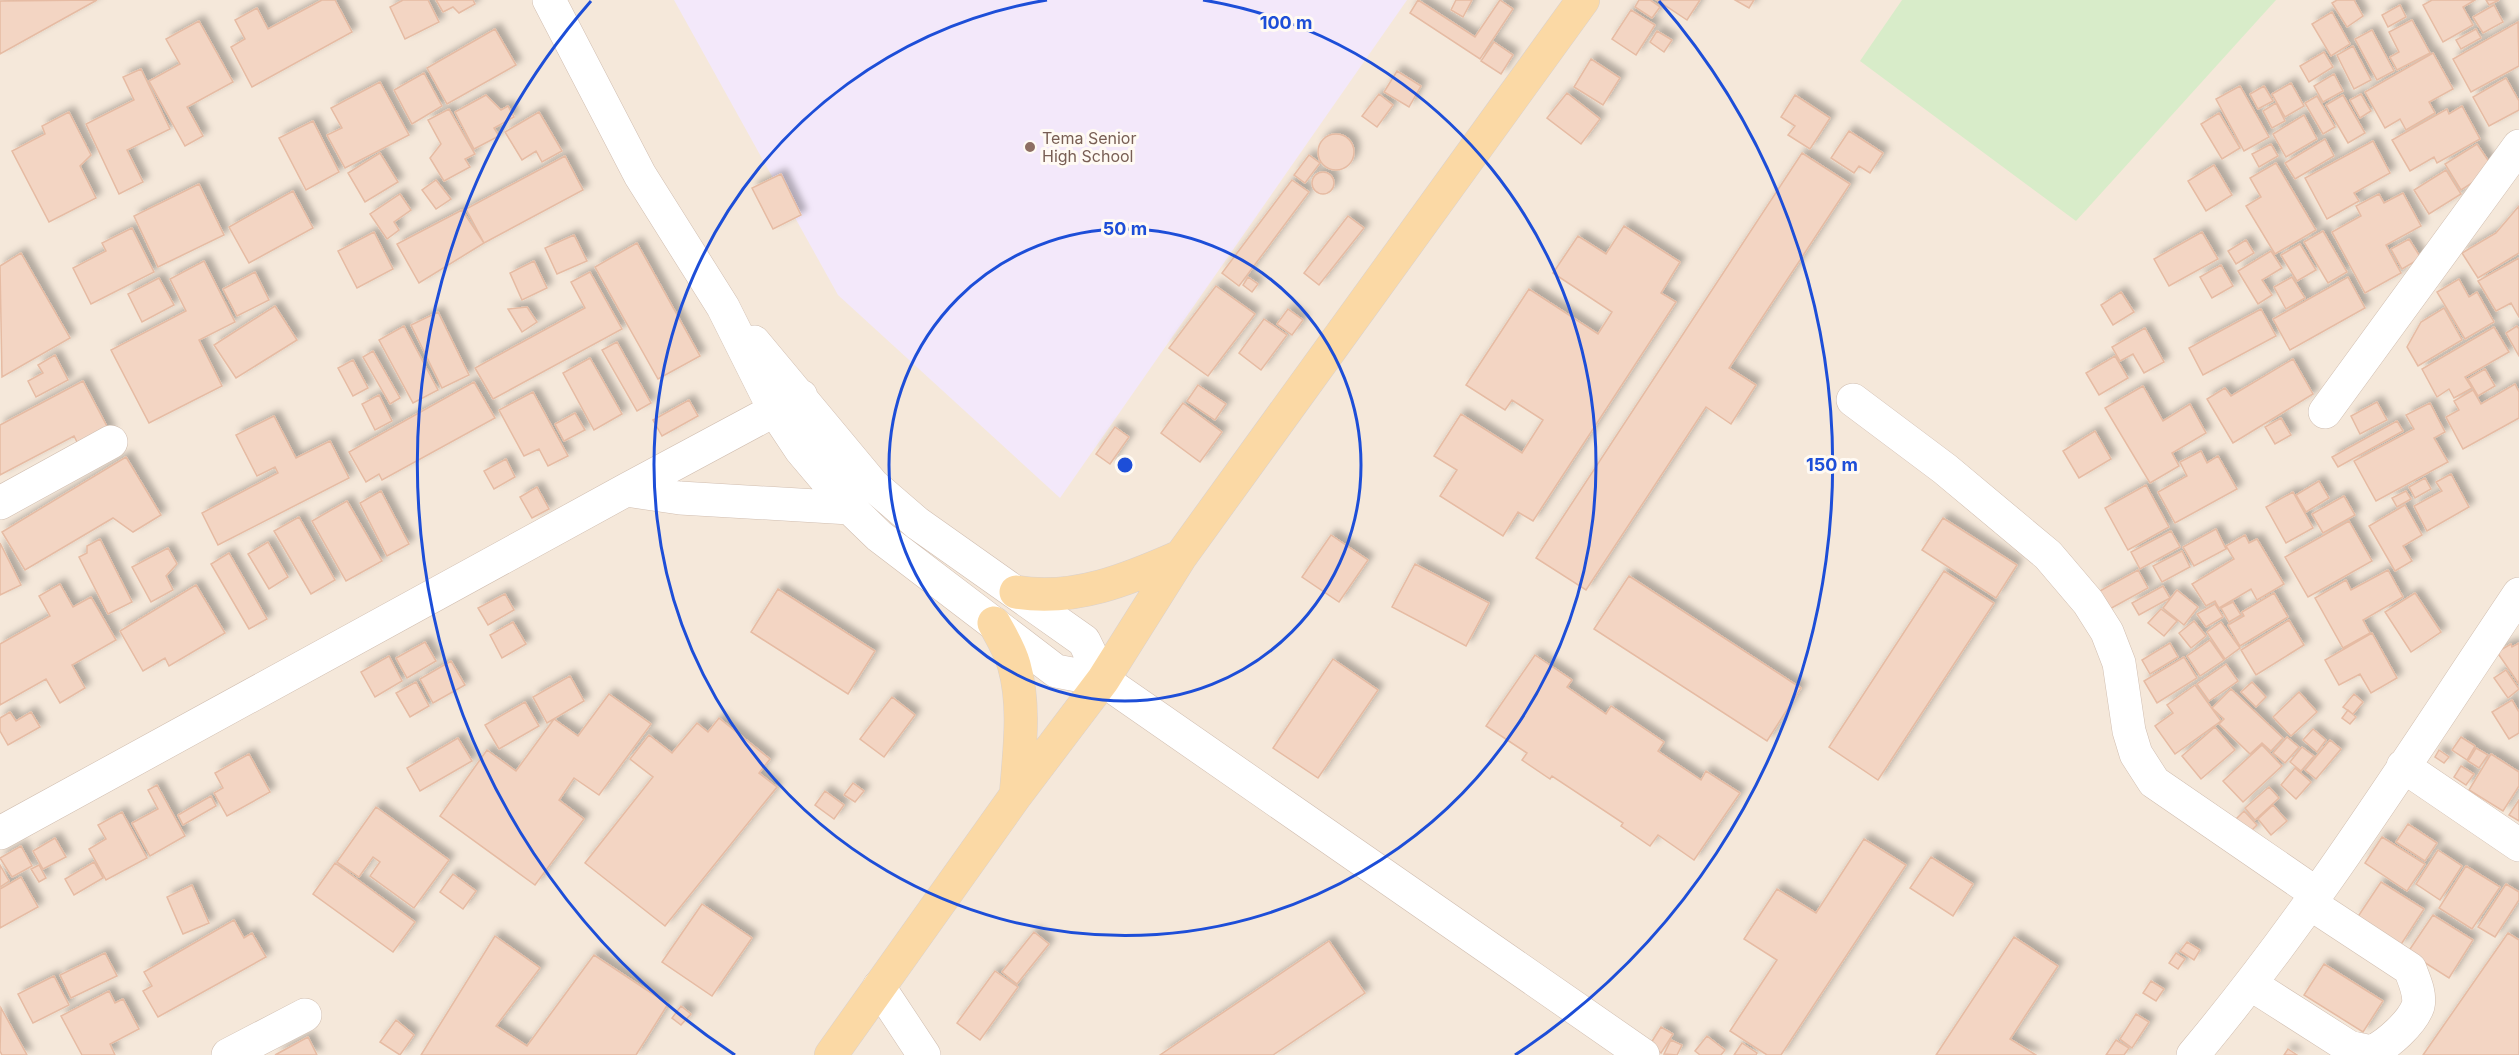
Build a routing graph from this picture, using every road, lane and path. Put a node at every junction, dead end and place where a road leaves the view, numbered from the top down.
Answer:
1 (549, 0) edge
2 (1583, 0) edge
3 (2519, 146) edge
4 (1853, 400) dead end
5 (788, 404) junction
6 (2325, 412) dead end
7 (111, 442) dead end
8 (626, 490) junction
9 (0, 503) edge
10 (850, 508) junction
11 (1181, 556) junction
12 (1016, 592) junction
13 (2519, 594) edge
14 (994, 622) junction
15 (1103, 680) junction
16 (2403, 766) junction
17 (1016, 795) junction
18 (0, 833) edge
19 (2519, 845) edge
20 (2314, 899) junction
21 (2252, 985) junction
22 (879, 987) junction
23 (306, 1014) dead end
24 (228, 1055) edge
25 (831, 1055) edge
26 (924, 1055) edge
27 (1643, 1055) edge
28 (2193, 1055) edge

1 - 5 street
2 - 11 main road
3 - 6 street
4 - 20 street
5 - 8 street
5 - 10 street
5 - 12 street
7 - 9 street
8 - 10 street
8 - 18 street
10 - 14 street
11 - 12 main road
11 - 15 main road
12 - 15 street
13 - 16 street
14 - 15 street
14 - 17 main road
15 - 17 main road
15 - 27 street
16 - 19 street
16 - 20 street
17 - 22 main road
20 - 21 street
20 - 21 street
21 - 28 street
22 - 25 main road
22 - 26 street
23 - 24 street

